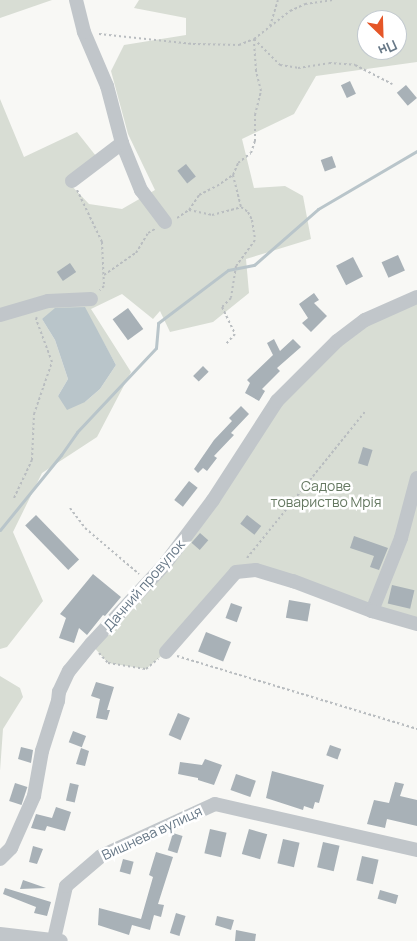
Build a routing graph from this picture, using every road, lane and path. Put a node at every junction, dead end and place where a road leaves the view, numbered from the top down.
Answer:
1 (76, 0) edge
2 (278, 0) edge
3 (335, 0) edge
4 (270, 27) junction
5 (84, 32) junction
6 (254, 39) junction
7 (392, 84) dead end
8 (122, 143) junction
9 (233, 175) junction
10 (72, 181) joint
11 (241, 207) junction
12 (189, 210) junction
13 (165, 222) junction
14 (104, 275) junction
15 (104, 286) dead end
16 (417, 297) edge
17 (91, 298) dead end
18 (48, 301) junction
19 (0, 315) edge
20 (226, 344) dead end
21 (365, 412) dead end
22 (417, 478) edge
23 (14, 498) dead end
24 (70, 508) dead end
25 (236, 572) junction
26 (149, 582) junction
27 (372, 611) junction
28 (417, 624) edge
29 (91, 644) junction
30 (166, 652) junction
31 (417, 729) edge
32 (417, 850) edge
33 (0, 859) edge
34 (0, 934) edge
35 (58, 940) edge

1 - 5 street
2 - 4 path
3 - 4 path
4 - 6 path
5 - 6 path
5 - 8 street
6 - 7 path
6 - 9 path
8 - 10 street
8 - 13 street
9 - 11 path
9 - 12 path
10 - 14 path
11 - 12 path
11 - 20 path
12 - 13 path
13 - 14 path
14 - 15 path
16 - 26 street, Дачний провулок
17 - 18 street
18 - 19 street
18 - 23 path
21 - 25 path
22 - 27 street
24 - 26 path
25 - 27 street
25 - 30 street
26 - 29 street, Дачний провулок
27 - 28 street
29 - 30 path
29 - 33 street, Дачний провулок
30 - 31 path
32 - 35 street, Вишнева вулиця
34 - 35 street

